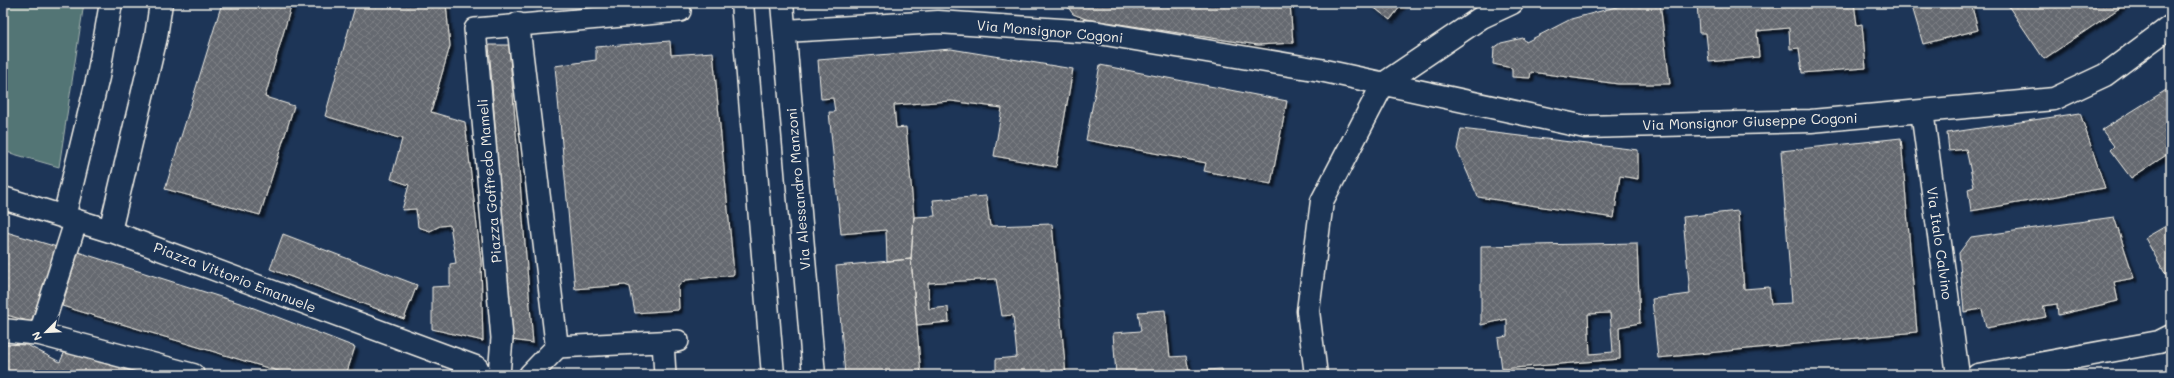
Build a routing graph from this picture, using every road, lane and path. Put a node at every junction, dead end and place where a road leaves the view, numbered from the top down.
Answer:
1 (111, 3) edge
2 (161, 3) edge
3 (742, 3) edge
4 (782, 3) edge
5 (1512, 3) edge
6 (680, 11) dead end
7 (518, 24) junction
8 (2171, 26) edge
9 (784, 31) junction
10 (1383, 84) junction
11 (1922, 111) junction
12 (3, 198) edge
13 (70, 219) junction
14 (110, 230) junction
15 (3, 330) edge
16 (40, 334) junction
17 (2171, 336) edge
18 (557, 347) junction
19 (169, 372) edge
20 (193, 375) edge
21 (481, 375) edge
22 (499, 375) edge
23 (530, 375) edge
24 (665, 375) edge
25 (773, 375) edge
26 (814, 375) edge
27 (1316, 375) edge
28 (1958, 375) edge
29 (1978, 375) edge

1 - 13 street
2 - 14 street
3 - 25 street
4 - 9 street, Via Alessandro Manzoni
5 - 10 street
6 - 7 street, Piazza Goffredo Mameli
7 - 18 street
7 - 22 street, Piazza Goffredo Mameli
8 - 11 street, Via Monsignor Giuseppe Cogoni
9 - 10 street, Via Monsignor Cogoni
9 - 26 street, Via Alessandro Manzoni
10 - 11 street, Via Monsignor Giuseppe Cogoni
10 - 27 street
11 - 28 street, Via Italo Calvino
12 - 13 street, Piazza Vittorio Emanuele
13 - 14 street, Piazza Vittorio Emanuele
13 - 16 street
14 - 21 street, Piazza Vittorio Emanuele
15 - 16 street
16 - 19 street
17 - 29 street
18 - 23 street
18 - 24 street
19 - 20 street

